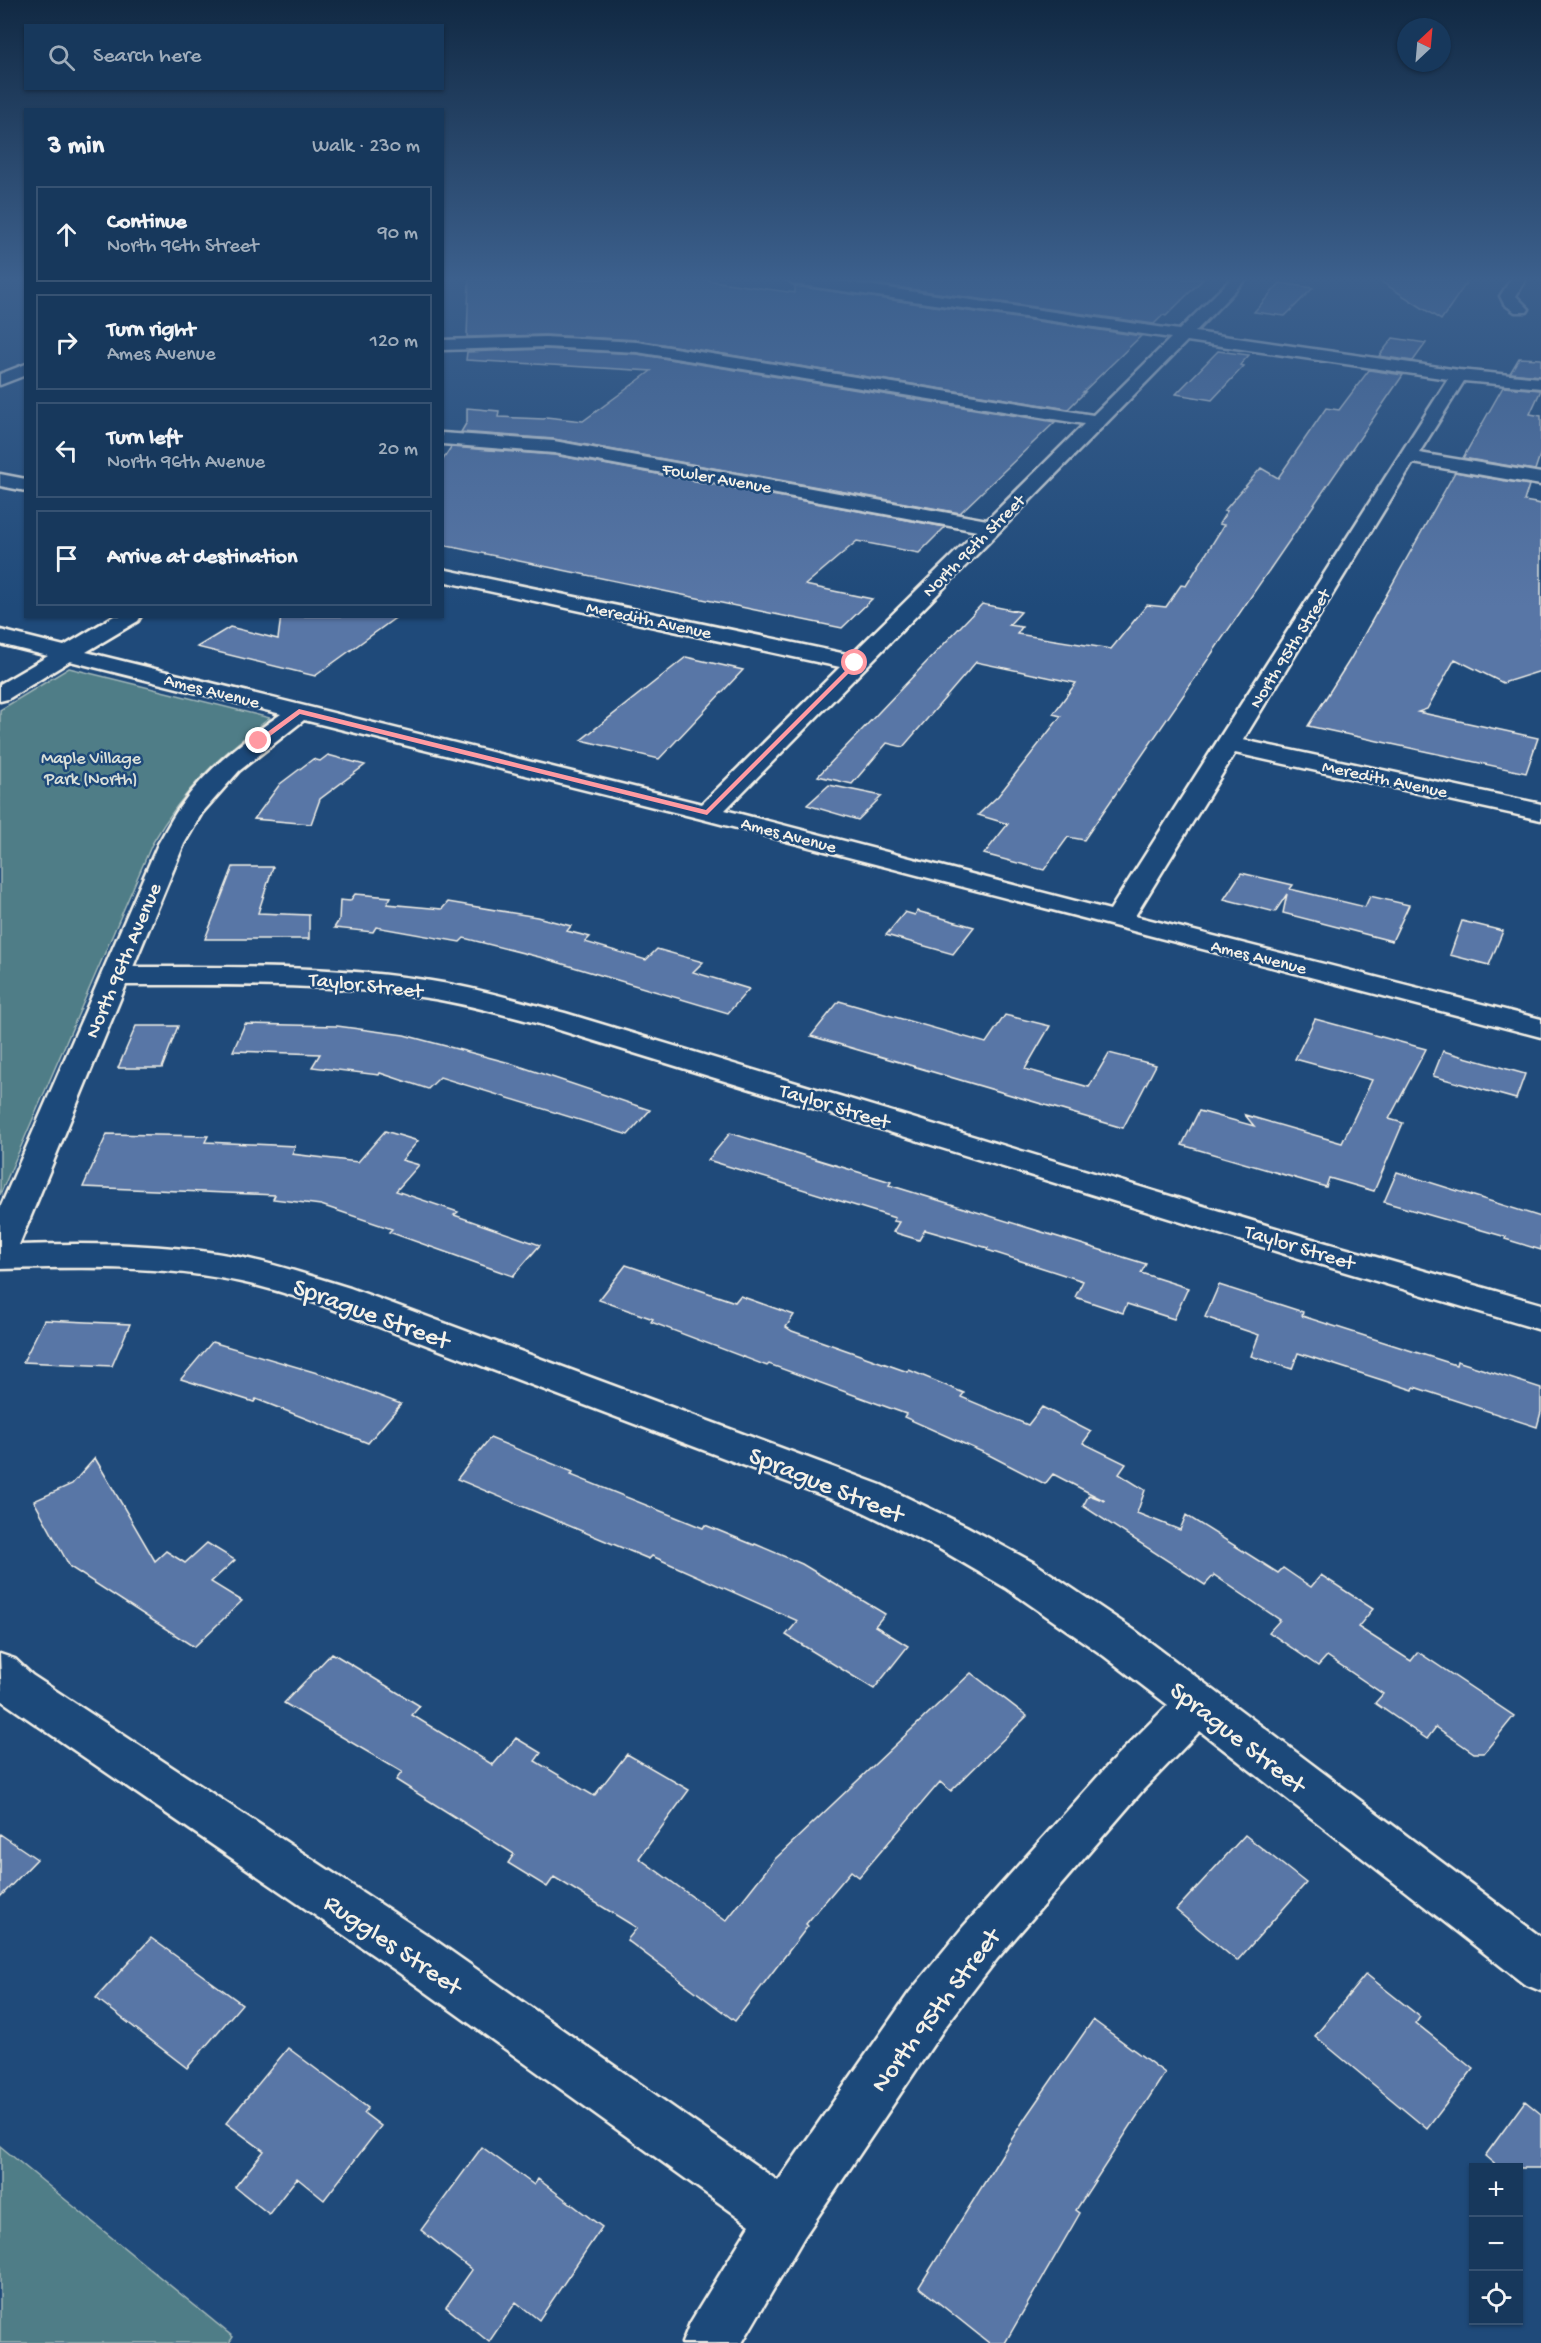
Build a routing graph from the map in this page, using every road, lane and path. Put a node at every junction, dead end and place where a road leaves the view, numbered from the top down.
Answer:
1 (893, 388) edge
2 (1130, 388) edge
3 (1451, 388) edge
4 (1096, 421) junction
5 (444, 438) edge
6 (1408, 457) junction
7 (1541, 479) edge
8 (0, 480) edge
9 (24, 485) edge
10 (990, 527) junction
11 (444, 575) edge
12 (127, 618) edge
13 (0, 636) edge
14 (68, 654) junction
15 (855, 663) junction
16 (0, 694) edge
17 (299, 711) junction
18 (1229, 744) junction
19 (1541, 812) edge
20 (707, 813) junction
21 (1118, 920) junction
22 (115, 976) junction
23 (1541, 1028) edge
24 (0, 1248) edge
25 (0, 1257) edge
26 (1541, 1317) edge
27 (0, 1672) edge
28 (1197, 1705) junction
29 (1541, 1967) edge
30 (786, 2218) junction
31 (710, 2343) edge

1 - 4 street
2 - 4 street, North 96th Street
3 - 6 street, North 95th Street
4 - 10 street, North 96th Street
5 - 10 street, Fowler Avenue
6 - 7 street
6 - 18 street, North 95th Street
8 - 9 street
10 - 15 street, North 96th Street
11 - 15 street, Meredith Avenue
12 - 14 street
13 - 14 street, Ames Avenue
14 - 16 street
14 - 17 street, Ames Avenue
15 - 20 street, North 96th Street
17 - 20 street, Ames Avenue
17 - 22 street, North 96th Avenue
18 - 19 street, Meredith Avenue
18 - 21 street, North 95th Street
20 - 21 street, Ames Avenue
21 - 23 street, Ames Avenue
22 - 24 street, North 96th Avenue
22 - 26 street, Taylor Street
25 - 28 street, Sprague Street
27 - 30 street, Ruggles Street
28 - 29 street, Sprague Street
28 - 30 street, North 95th Street
30 - 31 street, North 95th Street

